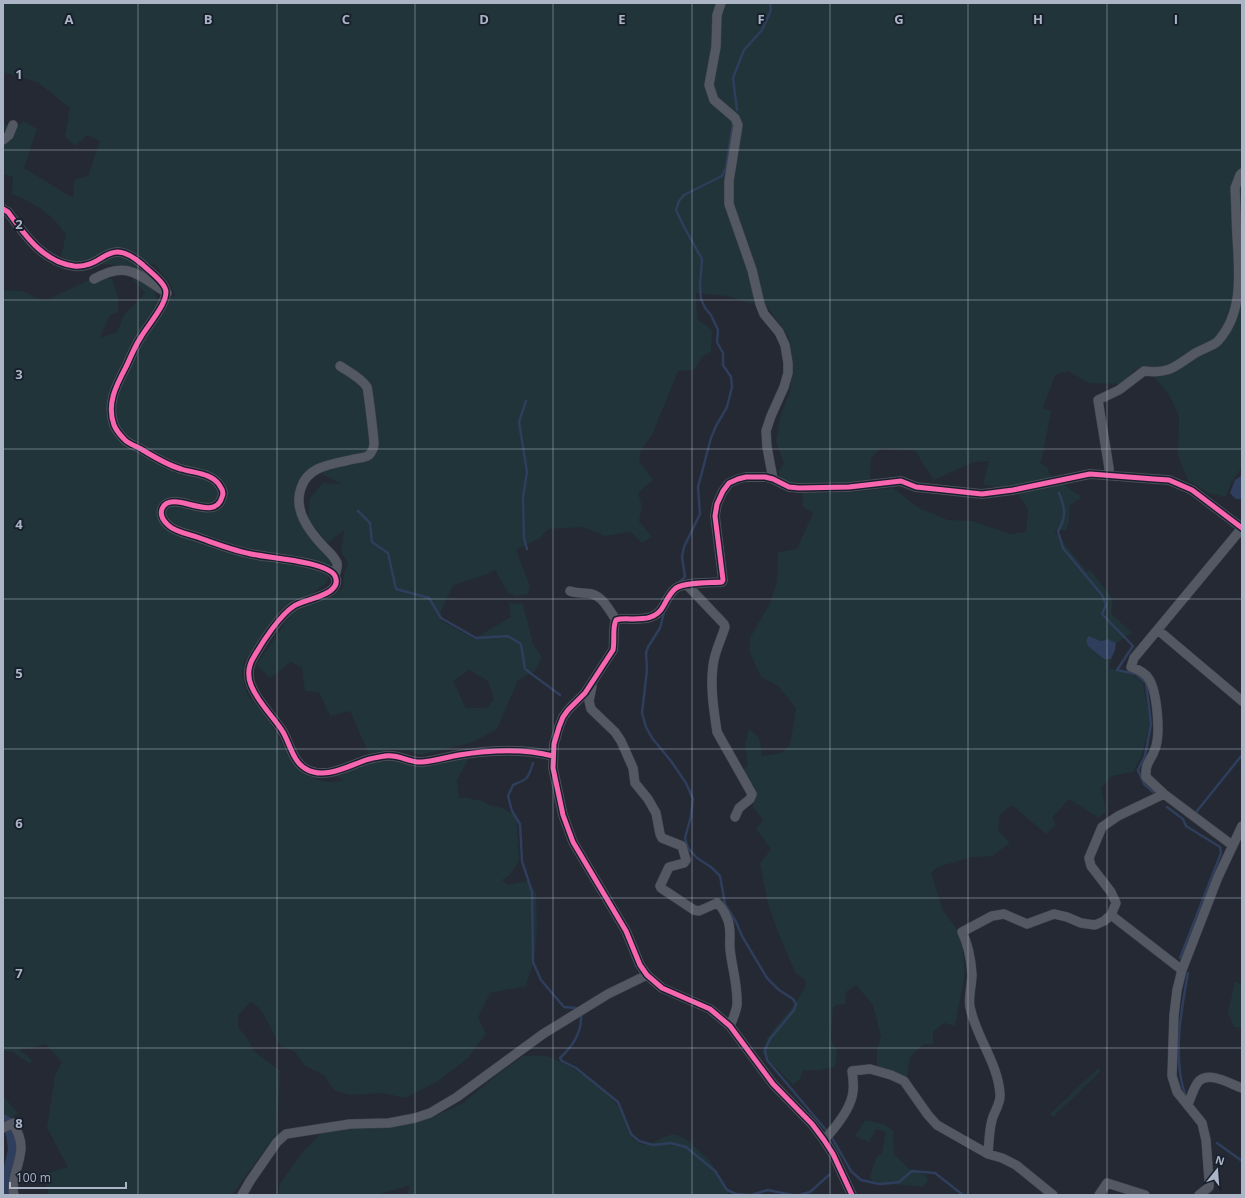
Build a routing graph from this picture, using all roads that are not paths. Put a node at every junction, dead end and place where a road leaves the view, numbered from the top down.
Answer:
1 (721, 3) edge
2 (13, 125) dead end
3 (3, 140) edge
4 (1242, 173) edge
5 (3, 209) edge
6 (94, 279) dead end
7 (167, 293) junction
8 (340, 366) dead end
9 (1109, 475) junction
10 (773, 479) junction
11 (1242, 528) edge
12 (334, 575) junction
13 (687, 585) junction
14 (570, 591) dead end
15 (616, 620) junction
16 (1158, 630) junction
17 (593, 680) junction
18 (1242, 701) edge
19 (553, 756) junction
20 (1164, 794) junction
21 (734, 817) dead end
22 (1242, 826) edge
23 (1232, 845) junction
24 (1111, 915) junction
25 (1182, 970) junction
26 (647, 974) junction
27 (730, 1026) junction
28 (1242, 1088) edge
29 (1188, 1104) junction
30 (3, 1128) edge
31 (828, 1136) junction
32 (988, 1154) junction
33 (14, 1195) edge
34 (242, 1195) edge
35 (852, 1195) edge
36 (1053, 1195) edge
37 (1099, 1195) edge
38 (1145, 1195) edge
39 (1199, 1195) edge

1 - 10 street
2 - 3 street
4 - 9 street
5 - 7 street
6 - 7 street
7 - 12 street
8 - 12 street
9 - 10 street
9 - 11 street
10 - 13 street
11 - 16 street
12 - 19 street
13 - 15 street
13 - 21 street
14 - 15 street
15 - 17 street
16 - 18 street
16 - 20 street
17 - 19 street
17 - 27 street
19 - 26 street
20 - 23 street
20 - 24 street
22 - 23 street
23 - 25 street
24 - 25 street
24 - 32 street
25 - 29 street
26 - 27 street
26 - 34 street
27 - 31 street
28 - 29 street
29 - 39 street
30 - 33 street
31 - 32 street
31 - 35 street
32 - 36 street
37 - 38 street

